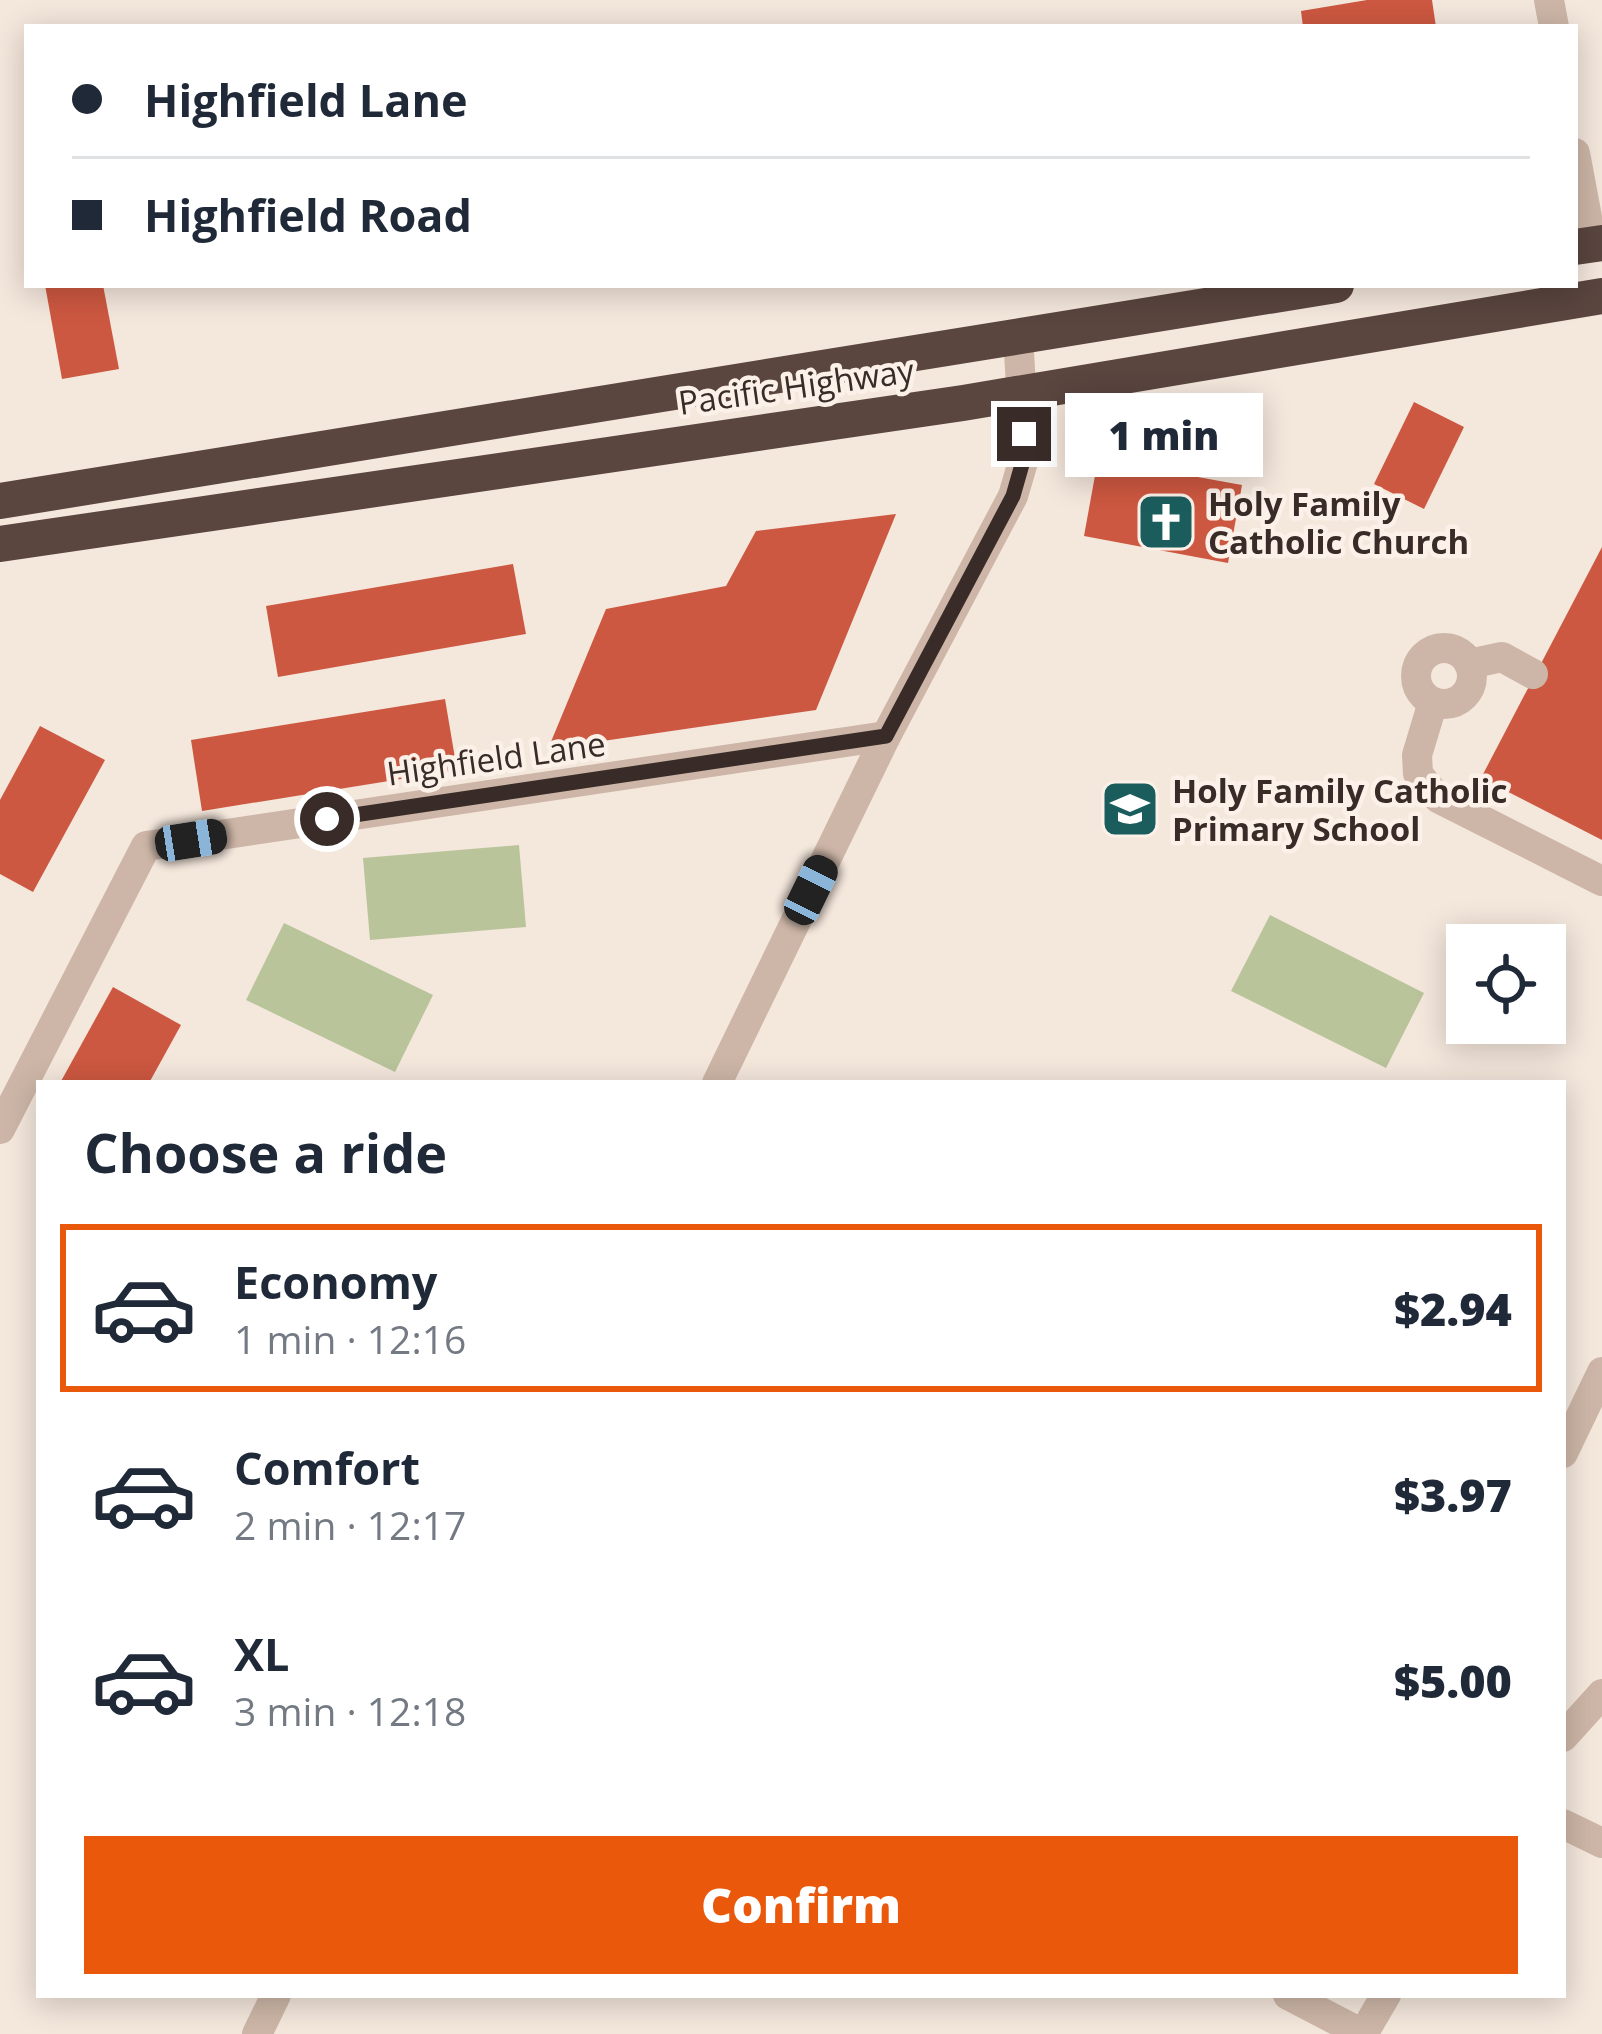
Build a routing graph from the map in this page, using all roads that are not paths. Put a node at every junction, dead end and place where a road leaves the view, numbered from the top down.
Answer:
1 (1578, 171) edge
2 (1590, 245) edge
3 (1317, 288) edge
4 (1602, 296) edge
5 (1018, 335) junction
6 (1024, 393) junction
7 (0, 501) edge
8 (0, 544) edge
9 (1469, 664) junction
10 (1533, 674) dead end
11 (1433, 702) junction
12 (886, 736) junction
13 (1602, 881) edge
14 (718, 1080) edge
15 (0, 1129) edge
16 (1602, 1372) edge
17 (1566, 1447) edge
18 (1602, 1694) edge
19 (1566, 1734) edge
20 (1566, 1825) edge
21 (1602, 1843) edge
22 (275, 1998) edge
23 (1294, 1998) edge
24 (1384, 1998) edge
25 (257, 2034) edge
26 (1363, 2034) edge

1 - 2 street
3 - 5 highway, Pacific Highway
4 - 6 highway, Pacific Highway
5 - 6 street
5 - 7 highway, Pacific Highway
6 - 8 highway, Pacific Highway
6 - 12 street
9 - 10 street
9 - 11 street
9 - 11 street
11 - 13 street
12 - 14 street
12 - 15 street, Highfield Lane
16 - 17 street
18 - 19 street
20 - 21 street
22 - 25 street
23 - 26 street
24 - 26 street

